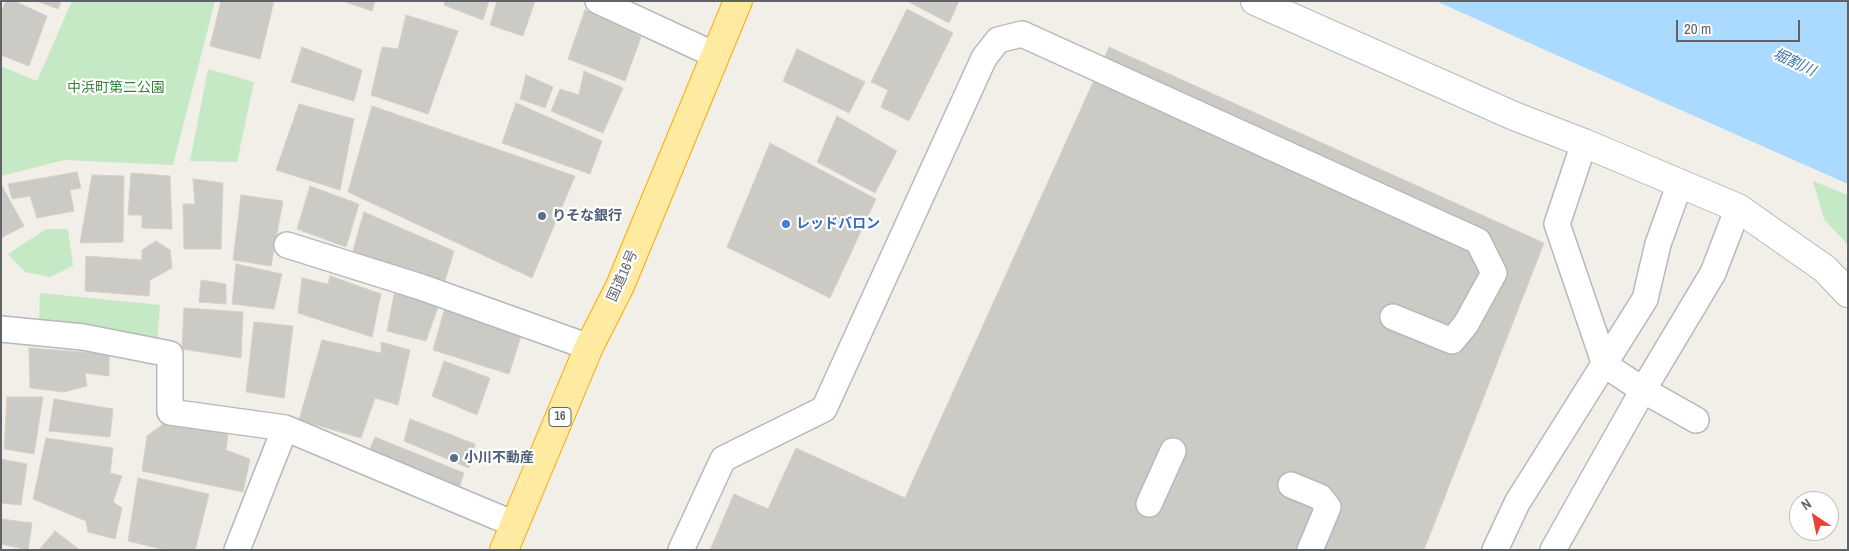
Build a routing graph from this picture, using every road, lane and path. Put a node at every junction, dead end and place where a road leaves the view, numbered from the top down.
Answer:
1 (598, 1) edge
2 (738, 1) edge
3 (1254, 1) edge
4 (716, 55) junction
5 (1584, 143) junction
6 (1680, 182) junction
7 (1738, 208) junction
8 (287, 245) dead end
9 (1848, 293) edge
10 (1393, 317) dead end
11 (1, 329) edge
12 (589, 347) junction
13 (1605, 365) junction
14 (1643, 390) junction
15 (1696, 420) dead end
16 (285, 428) junction
17 (1173, 451) dead end
18 (1292, 484) dead end
19 (1149, 504) dead end
20 (514, 524) junction
21 (237, 550) edge
22 (504, 550) edge
23 (681, 550) edge
24 (1310, 550) edge
25 (1495, 550) edge
26 (1553, 550) edge

1 - 4 lane
2 - 4 highway, 国道16号 / 16
3 - 5 street
4 - 12 highway, 国道16号 / 16
5 - 6 street
5 - 13 lane
6 - 7 street
6 - 13 lane
7 - 9 street
7 - 14 lane
8 - 12 lane
10 - 23 lane
11 - 16 lane
12 - 20 highway, 国道16号 / 16
13 - 14 lane
13 - 25 lane
14 - 15 lane
14 - 26 lane
16 - 20 lane
16 - 21 lane
17 - 19 lane
18 - 24 lane
20 - 22 highway, 国道16号 / 16

